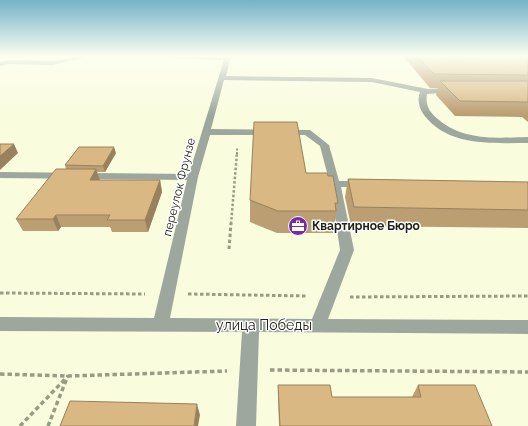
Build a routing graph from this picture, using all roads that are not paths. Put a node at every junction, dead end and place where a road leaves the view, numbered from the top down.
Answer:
1 (223, 78) joint
2 (461, 90) edge
3 (428, 91) junction
4 (206, 132) junction
5 (526, 142) edge
6 (0, 175) edge
7 (193, 177) junction
8 (335, 184) junction
9 (373, 184) edge
10 (0, 324) edge
11 (160, 325) junction
12 (251, 325) junction
13 (317, 326) junction
14 (528, 326) edge
15 (246, 426) edge

1 - 3 street
1 - 4 street, переулок Фрунзе
2 - 3 street
3 - 5 street
4 - 7 street, переулок Фрунзе
4 - 8 street
6 - 7 street
7 - 11 street, переулок Фрунзе
8 - 9 street
8 - 13 street
10 - 11 street, улица Победы
11 - 12 street, улица Победы
12 - 13 street, улица Победы
12 - 15 street
13 - 14 street, улица Победы

